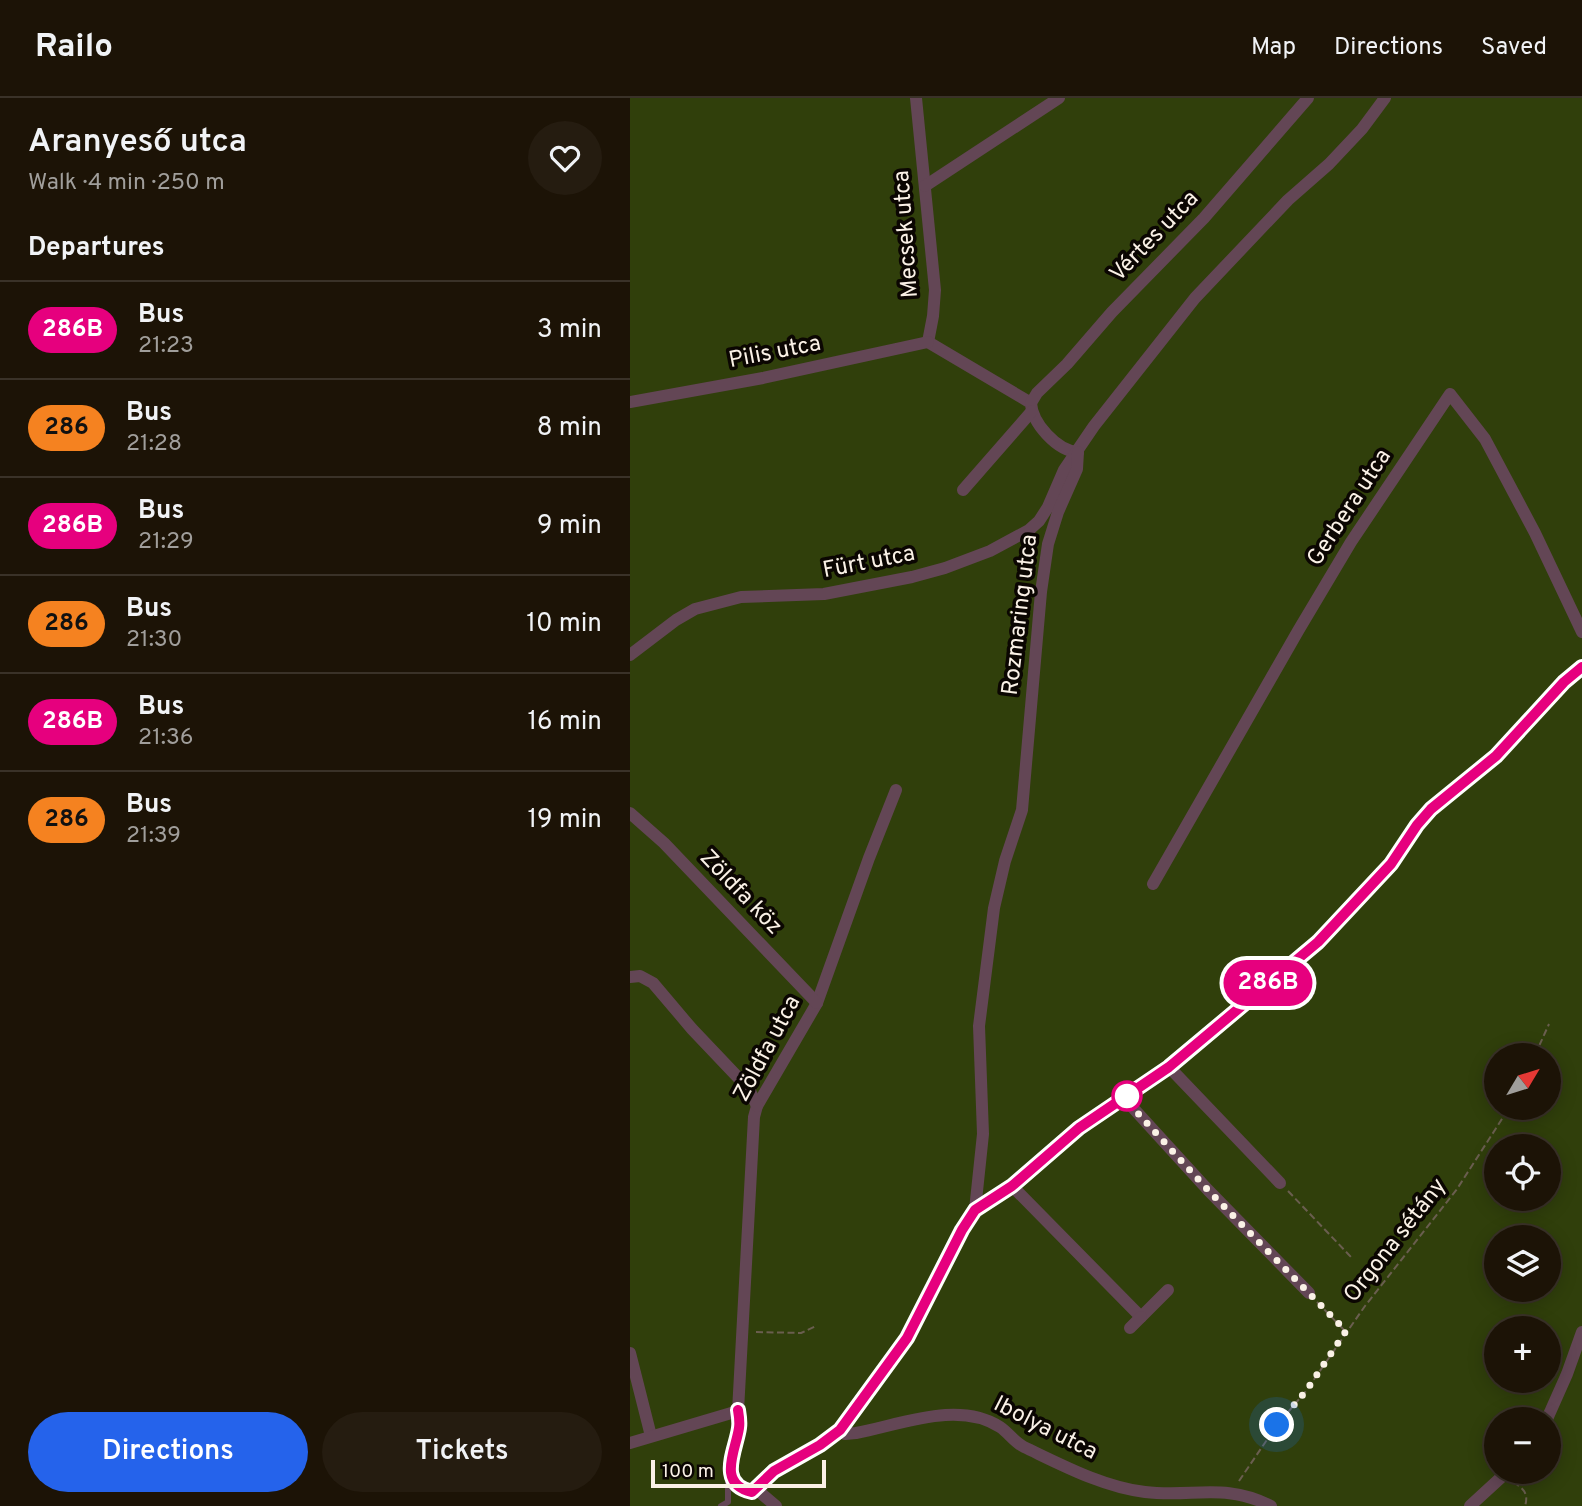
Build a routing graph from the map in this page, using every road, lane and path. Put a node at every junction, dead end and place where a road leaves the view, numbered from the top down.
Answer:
1 (916, 98) edge
2 (1059, 98) edge
3 (1308, 98) edge
4 (1385, 98) edge
5 (925, 186) junction
6 (928, 342) junction
7 (630, 402) edge
8 (1031, 407) junction
9 (1078, 452) junction
10 (963, 490) dead end
11 (1582, 632) edge
12 (630, 655) edge
13 (1582, 667) edge
14 (896, 790) dead end
15 (630, 813) edge
16 (1153, 884) dead end
17 (630, 977) edge
18 (817, 1003) junction
19 (1549, 1024) dead end
20 (1540, 1043) edge
21 (1169, 1067) junction
22 (1124, 1098) junction
23 (757, 1106) junction
24 (1501, 1120) edge
25 (1280, 1182) joint
26 (1012, 1186) junction
27 (975, 1210) junction
28 (1351, 1257) dead end
29 (1168, 1290) dead end
30 (1309, 1293) joint
31 (1141, 1317) junction
32 (816, 1326) dead end
33 (1130, 1328) dead end
34 (1346, 1331) junction
35 (742, 1332) junction
36 (1582, 1332) edge
37 (630, 1353) edge
38 (1552, 1407) edge
39 (738, 1410) junction
40 (840, 1430) junction
41 (651, 1436) junction
42 (630, 1443) edge
43 (730, 1466) junction
44 (1494, 1484) edge
45 (1519, 1484) edge
46 (756, 1489) junction
47 (1228, 1492) junction
48 (721, 1506) edge
49 (776, 1506) edge
50 (1271, 1506) edge
51 (1470, 1506) edge
52 (1525, 1506) edge

1 - 5 street, Mecsek utca
2 - 5 street
3 - 8 street, Vértes utca
4 - 9 street, Rozmaring utca
5 - 6 street, Mecsek utca
6 - 7 street, Pilis utca
6 - 8 street
8 - 9 street
8 - 10 street, Vértes utca
9 - 12 street, Fürt utca
9 - 27 street, Rozmaring utca
11 - 16 street, Gerbera utca
13 - 21 street
14 - 18 street, Zöldfa utca
15 - 18 street, Zöldfa köz
17 - 23 street
18 - 23 street, Zöldfa utca
19 - 20 path
21 - 22 street
21 - 25 street
22 - 26 street
22 - 30 street
23 - 35 street, Zöldfa utca
24 - 34 path, Orgona sétány
25 - 28 path
26 - 27 street
26 - 31 street
27 - 40 street
29 - 31 street
30 - 34 path
31 - 33 street
32 - 35 path
34 - 47 path, Orgona sétány
35 - 39 street, Zöldfa utca
36 - 38 street
37 - 41 street
39 - 41 street
39 - 43 street, Zöldfa utca
40 - 46 street
40 - 47 street, Ibolya utca
41 - 42 street
43 - 46 street
43 - 48 lane
44 - 51 street
45 - 52 path
46 - 49 street
47 - 50 street, Ibolya utca

